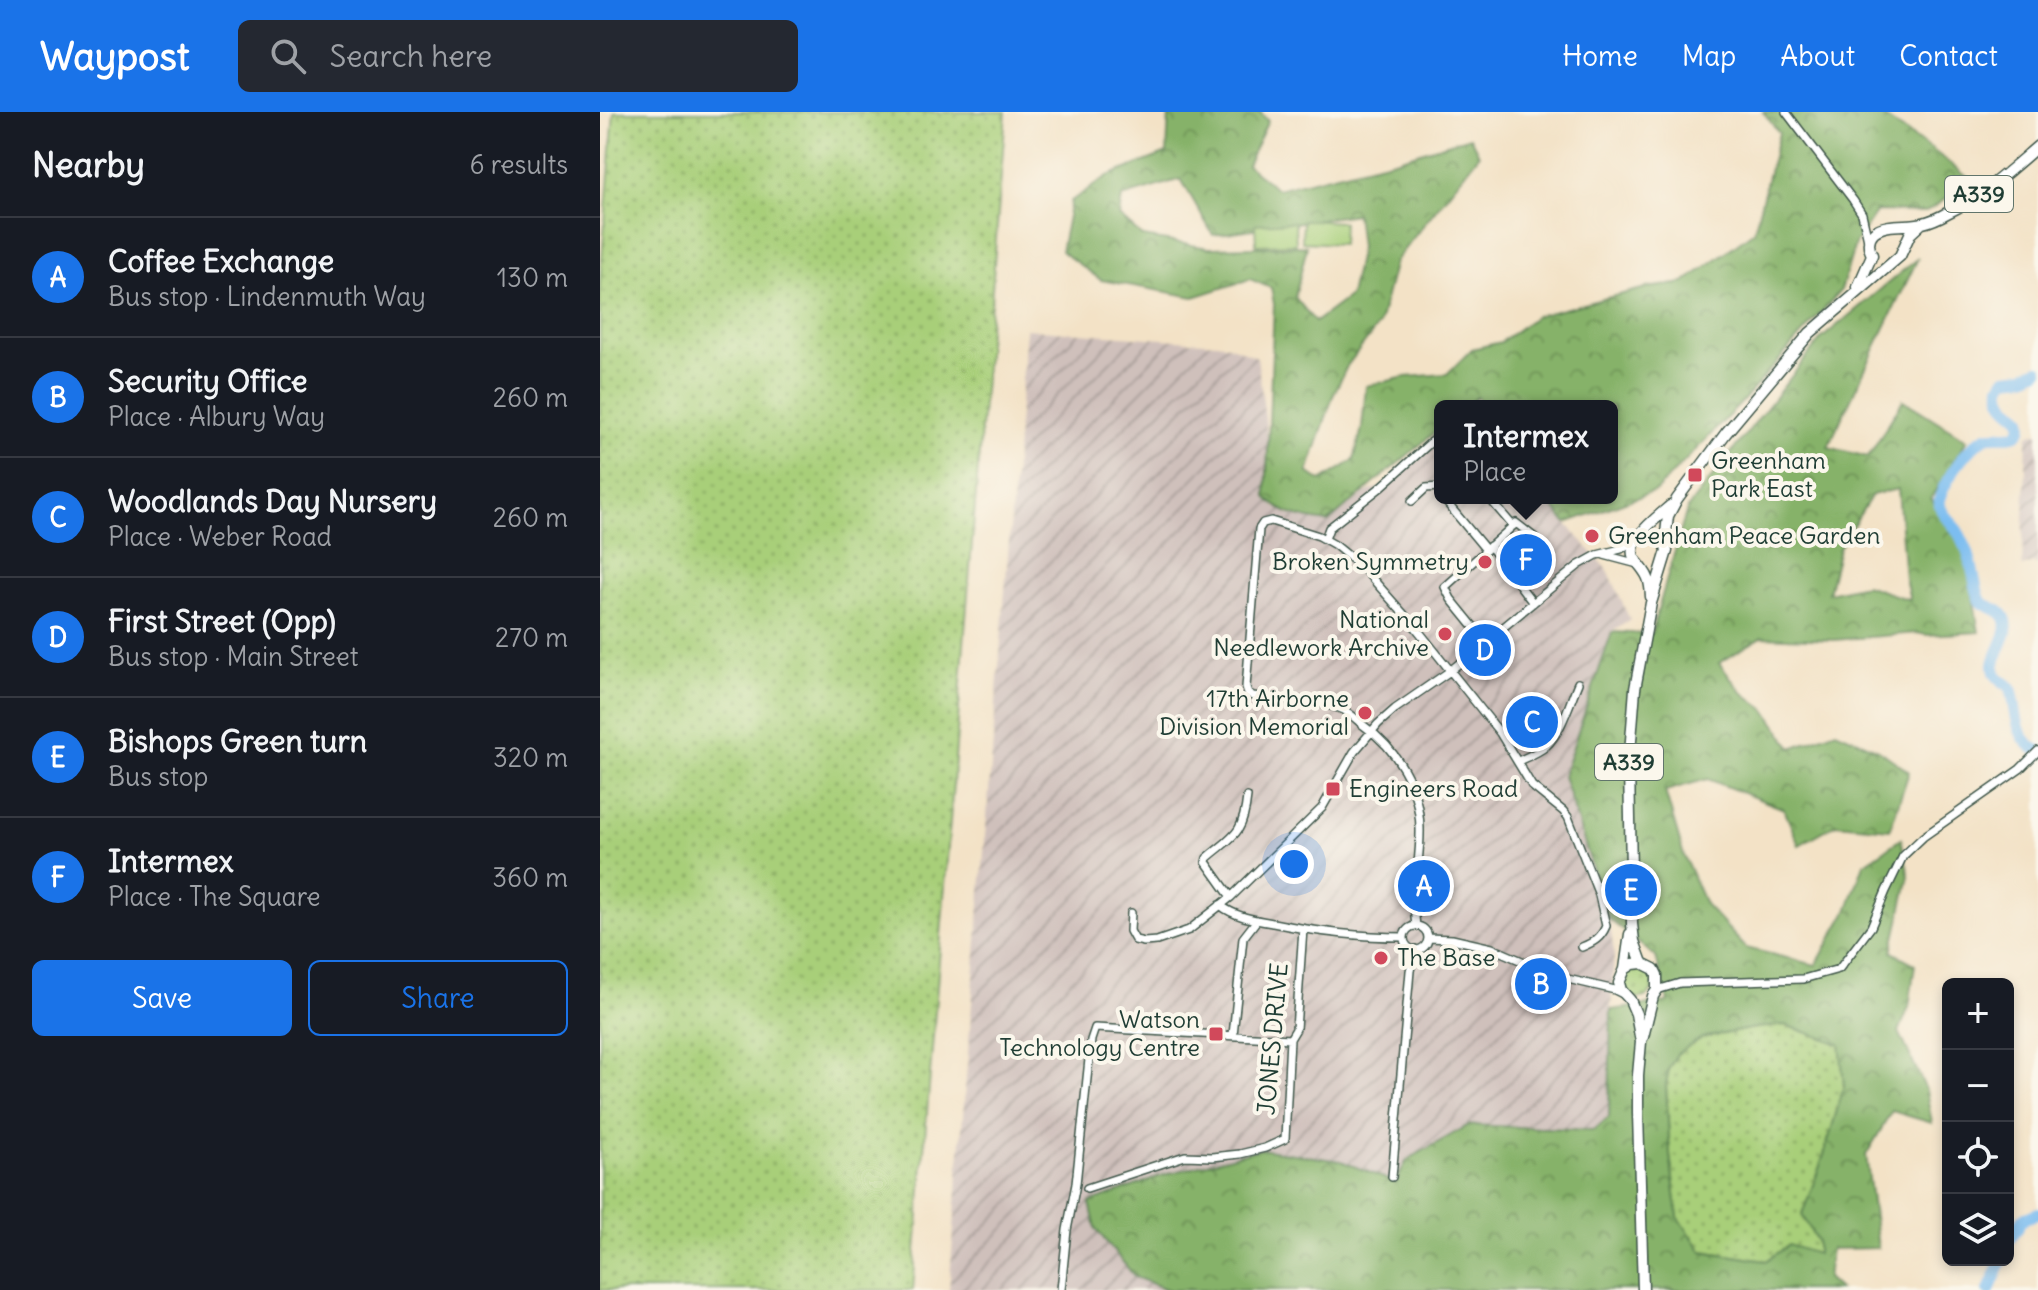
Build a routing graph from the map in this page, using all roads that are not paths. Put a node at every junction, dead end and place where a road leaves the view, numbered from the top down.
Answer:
1 (1786, 112) edge
2 (2034, 150) edge
3 (1862, 214) junction
4 (1922, 223) junction
5 (1885, 227) junction
6 (1904, 245) junction
7 (1870, 251) junction
8 (1895, 260) junction
9 (1850, 298) junction
10 (1434, 441) edge
11 (1434, 487) edge
12 (1677, 499) junction
13 (1412, 501) dead end
14 (1448, 504) edge
15 (1494, 504) edge
16 (1513, 526) junction
17 (1636, 538) junction
18 (1325, 539) junction
19 (1665, 542) junction
20 (1488, 548) junction
21 (1602, 555) junction
22 (1666, 556) junction
23 (1548, 560) dead end
24 (1641, 565) junction
25 (1533, 603) junction
26 (1651, 603) junction
27 (1486, 642) junction
28 (1450, 671) junction
29 (1578, 683) dead end
30 (1371, 730) junction
31 (2038, 751) edge
32 (1518, 761) junction
33 (1247, 797) dead end
34 (1231, 897) junction
35 (1220, 905) junction
36 (1131, 913) dead end
37 (1257, 920) junction
38 (1632, 924) junction
39 (1416, 926) junction
40 (1303, 929) junction
41 (1404, 937) junction
42 (1428, 938) junction
43 (1582, 947) dead end
44 (1415, 949) junction
45 (1642, 963) junction
46 (1622, 974) junction
47 (1657, 975) junction
48 (1680, 983) junction
49 (1595, 985) junction
50 (1655, 993) junction
51 (1626, 997) junction
52 (1233, 1035) junction
53 (1290, 1039) junction
54 (1641, 1042) junction
55 (1392, 1177) dead end
56 (1087, 1188) dead end
57 (1061, 1290) edge
58 (1643, 1290) edge

1 - 3 street
2 - 4 highway, A339
3 - 5 street
3 - 7 street
4 - 5 highway, A339
4 - 6 highway, A339
5 - 6 highway
5 - 7 highway
6 - 8 highway
7 - 8 highway
7 - 9 highway
8 - 9 highway
9 - 12 highway
10 - 18 street
11 - 13 street
12 - 17 highway
12 - 19 highway
14 - 20 street
15 - 16 street
16 - 20 street
16 - 23 street
17 - 19 highway
17 - 21 street
17 - 24 highway
18 - 28 street
18 - 30 street
19 - 22 highway
20 - 25 street
20 - 27 street
21 - 24 street
21 - 25 street
22 - 24 highway
22 - 26 highway, A339
24 - 26 highway, A339
25 - 27 street
26 - 38 highway, A339
27 - 28 street
28 - 30 street
28 - 32 street
29 - 32 street
30 - 34 street
30 - 39 street
31 - 48 street
32 - 43 street
33 - 34 street
34 - 35 street
35 - 36 street
35 - 37 street
37 - 40 street
37 - 52 street
38 - 45 highway, A339
38 - 46 highway, A339
39 - 41 street
39 - 42 street
40 - 41 street
40 - 53 street, JONES DRIVE
41 - 44 street
42 - 44 street
42 - 49 street
44 - 55 street
45 - 46 highway
45 - 47 highway
46 - 49 street
46 - 51 highway
47 - 48 street
47 - 50 highway
48 - 50 street
49 - 51 street
50 - 51 highway
50 - 54 highway
51 - 54 highway
52 - 53 street
52 - 57 street
53 - 56 street, JONES DRIVE
54 - 58 highway

